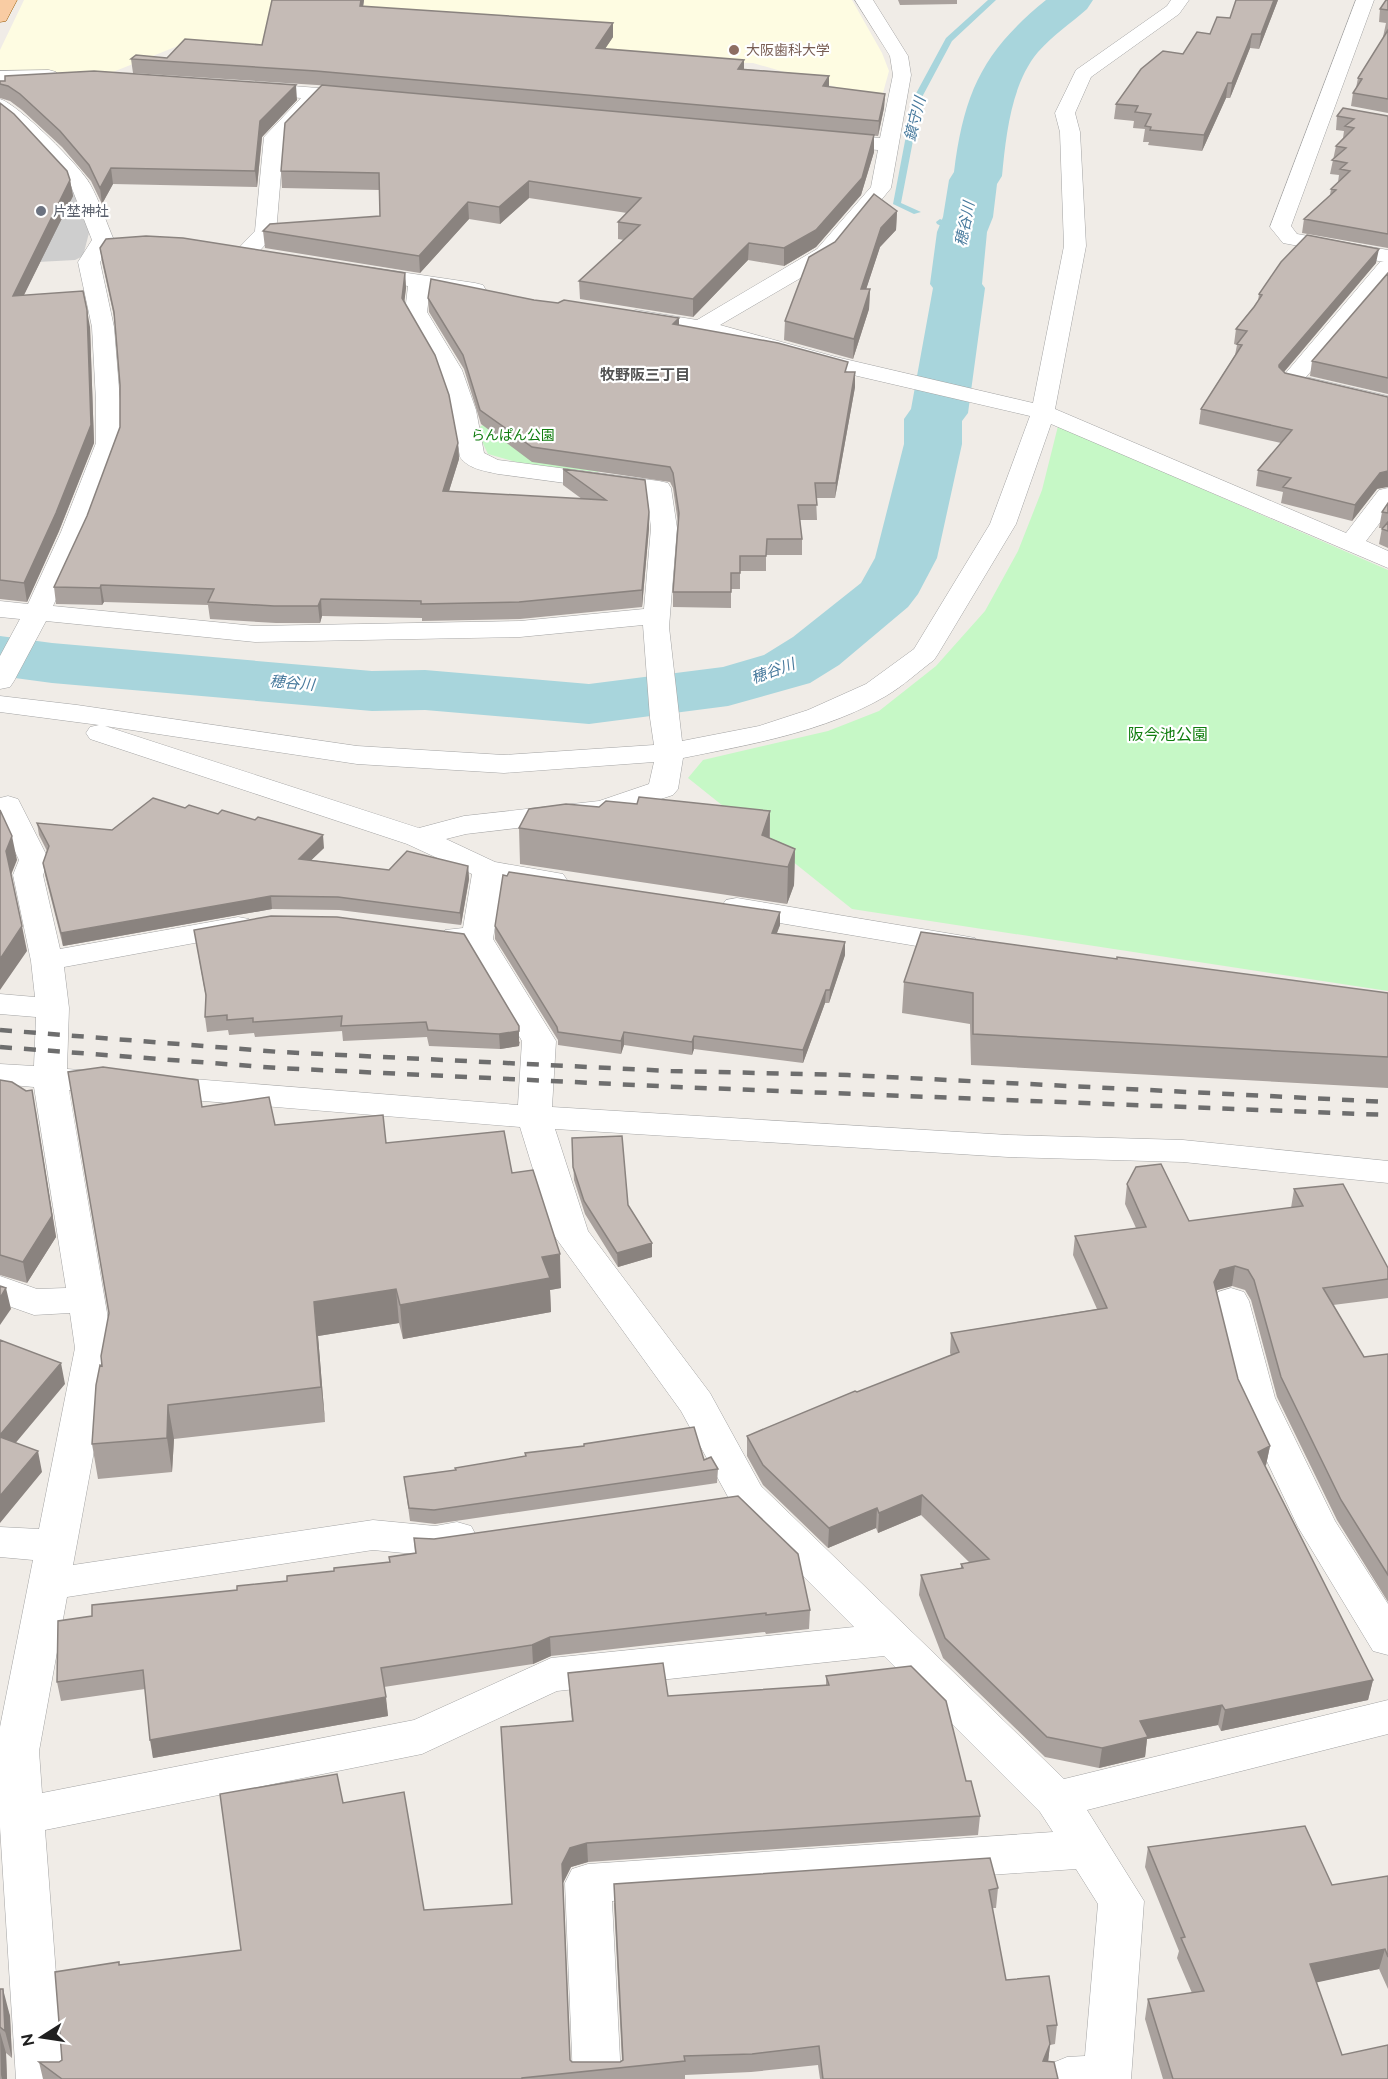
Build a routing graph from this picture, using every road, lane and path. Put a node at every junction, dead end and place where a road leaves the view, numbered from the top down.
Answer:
1 (864, 0) edge
2 (1180, 0) edge
3 (1365, 0) edge
4 (68, 76) edge
5 (0, 78) edge
6 (237, 88) edge
7 (317, 93) junction
8 (376, 99) edge
9 (0, 105) edge
10 (1325, 110) junction
11 (1346, 114) edge
12 (807, 139) edge
13 (888, 145) junction
14 (103, 240) junction
15 (126, 241) edge
16 (1388, 256) edge
17 (268, 258) edge
18 (1388, 267) edge
19 (338, 268) edge
20 (420, 281) junction
21 (501, 294) edge
22 (616, 313) edge
23 (701, 327) junction
24 (1388, 403) edge
25 (1043, 412) junction
26 (1388, 495) edge
27 (1350, 544) junction
28 (1388, 560) edge
29 (0, 609) edge
30 (36, 615) junction
31 (656, 621) junction
32 (0, 681) edge
33 (0, 705) edge
34 (670, 752) junction
35 (8, 805) dead end
36 (418, 838) junction
37 (488, 870) junction
38 (580, 884) edge
39 (707, 903) edge
40 (261, 922) edge
41 (431, 933) edge
42 (477, 939) junction
43 (990, 949) edge
44 (47, 961) junction
45 (0, 1004) edge
46 (52, 1008) junction
47 (0, 1074) edge
48 (50, 1080) junction
49 (534, 1116) junction
50 (1388, 1172) edge
51 (0, 1289) edge
52 (86, 1300) junction
53 (1231, 1301) dead end
54 (493, 1532) edge
55 (0, 1542) edge
56 (53, 1565) junction
57 (893, 1639) junction
58 (1388, 1639) edge
59 (1388, 1717) edge
60 (9, 1754) edge
61 (1056, 1799) junction
62 (21, 1816) junction
63 (1086, 1849) junction
64 (1093, 2078) edge
65 (40, 2079) edge
66 (597, 2079) edge

1 - 13 street
2 - 25 street
3 - 10 street
4 - 5 street
6 - 7 street
7 - 8 street
7 - 17 street
9 - 14 street
10 - 11 street
10 - 16 street
12 - 13 street
13 - 23 street
14 - 15 street
14 - 30 street
18 - 24 street
19 - 20 street
20 - 21 street
20 - 31 street
22 - 23 street
23 - 25 street
25 - 27 street
25 - 34 street
26 - 27 street
27 - 28 street
29 - 30 street
30 - 31 street
30 - 32 street
31 - 34 street
33 - 34 street
33 - 36 street
34 - 36 street
35 - 44 street
36 - 37 street
37 - 38 street
37 - 42 street
39 - 43 street
40 - 44 street
41 - 42 street
42 - 49 street
44 - 46 street
45 - 46 street
46 - 48 street
47 - 48 street
48 - 49 street
48 - 52 street
49 - 50 street
49 - 57 street
51 - 52 street
52 - 56 street
53 - 58 street
54 - 56 street
55 - 56 street
56 - 60 street
57 - 61 street
57 - 62 street
59 - 61 street
60 - 62 street
61 - 63 street
62 - 65 street
63 - 64 street
63 - 66 street

